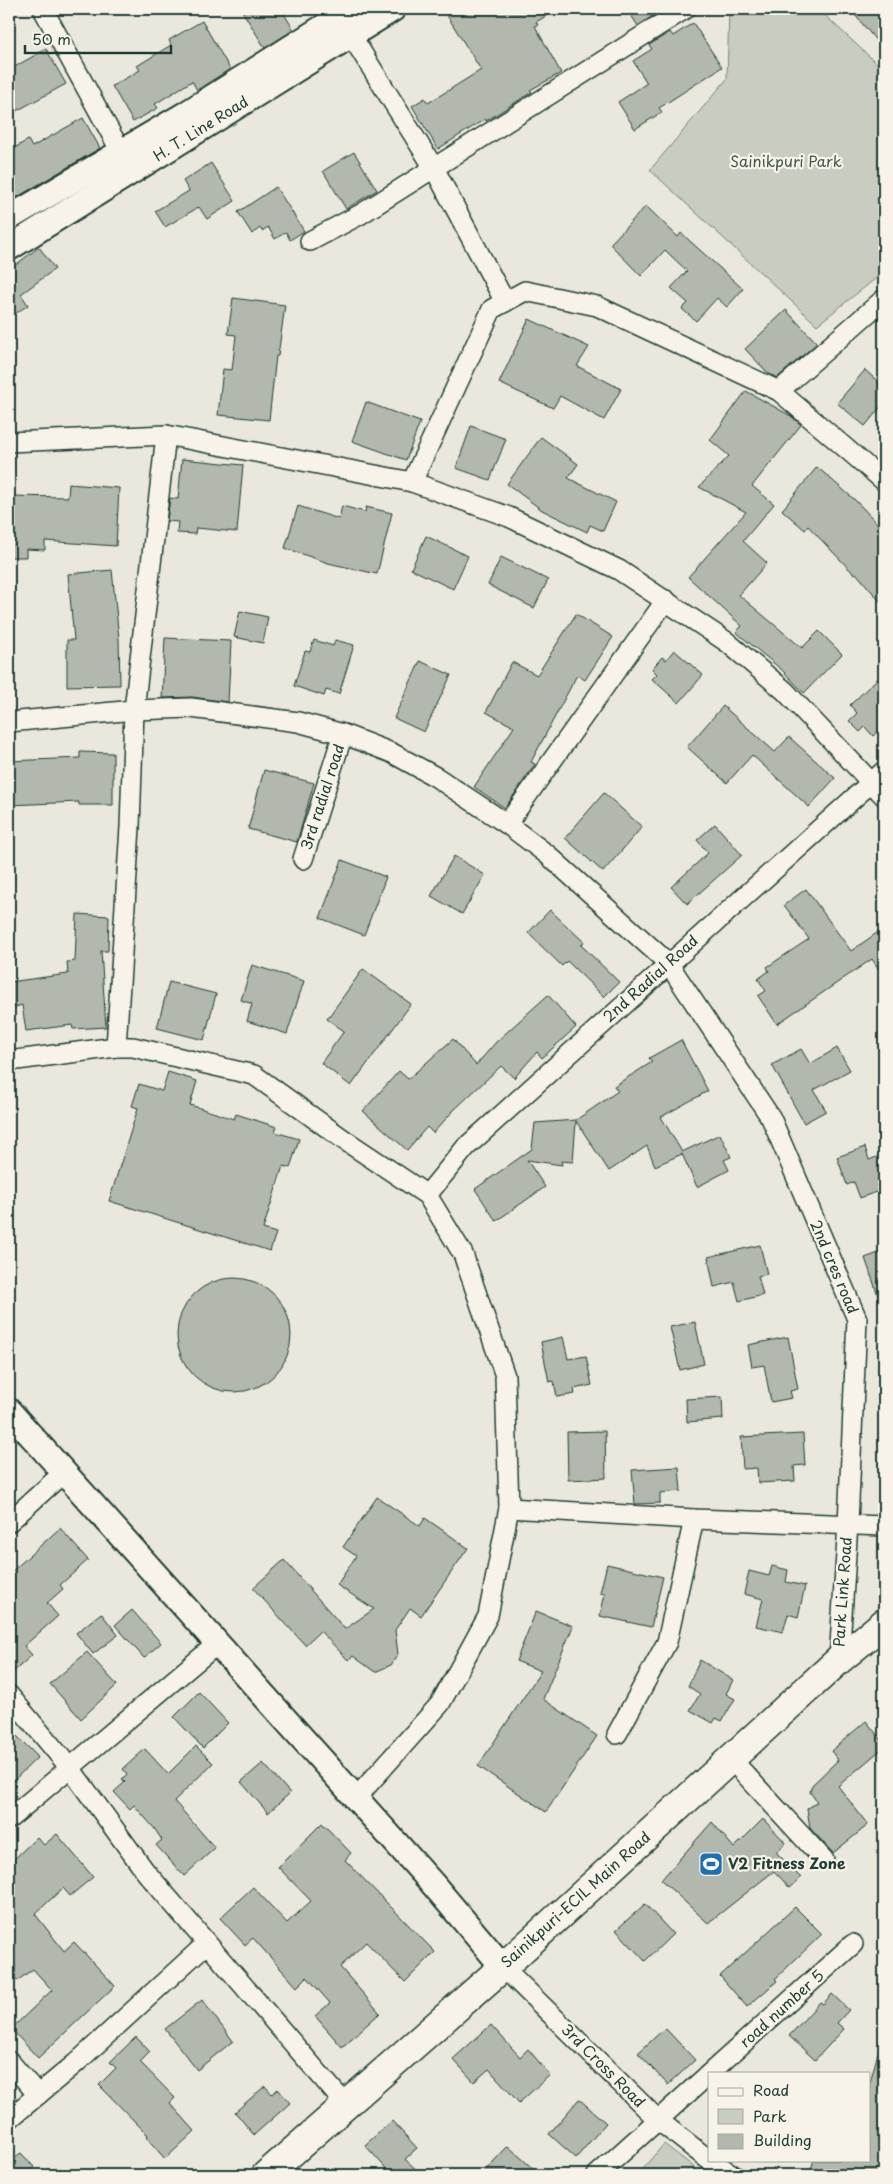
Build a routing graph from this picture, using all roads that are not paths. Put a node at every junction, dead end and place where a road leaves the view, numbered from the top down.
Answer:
1 (393, 9) edge
2 (685, 9) edge
3 (46, 10) edge
4 (347, 20) edge
5 (120, 150) junction
6 (434, 168) junction
7 (9, 218) edge
8 (310, 241) dead end
9 (9, 248) edge
10 (884, 299) edge
11 (505, 302) junction
12 (779, 391) junction
13 (166, 435) junction
14 (9, 442) edge
15 (884, 481) edge
16 (412, 482) junction
17 (666, 600) junction
18 (134, 710) junction
19 (9, 722) edge
20 (343, 734) junction
21 (878, 776) edge
22 (884, 796) edge
23 (507, 824) junction
24 (303, 859) dead end
25 (668, 963) junction
26 (116, 1047) junction
27 (9, 1061) edge
28 (427, 1195) junction
29 (9, 1411) edge
30 (62, 1474) junction
31 (509, 1508) junction
32 (694, 1519) junction
33 (9, 1522) edge
34 (848, 1524) junction
35 (884, 1526) edge
36 (884, 1623) edge
37 (217, 1644) junction
38 (838, 1660) junction
39 (9, 1695) edge
40 (617, 1734) dead end
41 (731, 1759) junction
42 (70, 1768) junction
43 (356, 1798) junction
44 (9, 1818) edge
45 (824, 1860) dead end
46 (206, 1944) junction
47 (854, 1944) dead end
48 (503, 1967) junction
49 (9, 2061) edge
50 (711, 2072) edge
51 (708, 2075) edge
52 (38, 2095) junction
53 (346, 2104) junction
54 (9, 2119) edge
55 (658, 2120) junction
56 (711, 2165) edge
57 (266, 2175) edge
58 (597, 2175) edge
59 (733, 2175) edge

1 - 4 street, H. T. Line Road
2 - 6 street
3 - 5 street
4 - 5 street, H. T. Line Road
4 - 6 street
4 - 9 street, H. T. Line Road
5 - 7 street, H. T. Line Road
6 - 8 street
6 - 11 street
10 - 12 street
11 - 12 street
11 - 16 street
12 - 15 street
13 - 14 street
13 - 16 street
13 - 18 street
16 - 17 street
17 - 21 street
17 - 23 street
18 - 19 street, 2nd cres road
18 - 20 street, 2nd cres road
18 - 26 street
20 - 23 street, 2nd cres road
20 - 24 street, 3rd radial road
21 - 22 street
21 - 25 street, 2nd Radial Road
23 - 25 street, 2nd cres road
25 - 28 street, 2nd Radial Road
25 - 34 street, 2nd cres road
26 - 27 street
26 - 28 street
28 - 31 street
29 - 30 street
30 - 33 street
30 - 37 street
31 - 32 street
31 - 43 street
32 - 34 street
32 - 40 street
34 - 35 street
34 - 38 street, Park Link Road
36 - 38 main road, Sainikpuri-ECIL Main Road
37 - 42 street
37 - 43 street
38 - 41 main road, Sainikpuri-ECIL Main Road
39 - 42 street
41 - 45 street
41 - 48 main road, Sainikpuri-ECIL Main Road
42 - 44 street
42 - 46 street
43 - 48 street
46 - 52 street
46 - 53 street
47 - 50 street, road number 5
48 - 53 main road, Sainikpuri-ECIL Main Road
48 - 55 street, 3rd Cross Road
49 - 52 street
51 - 55 street, road number 5
52 - 54 street
53 - 57 main road, Sainikpuri-ECIL Main Road
55 - 56 street, 3rd Cross Road
55 - 58 street, road number 5
56 - 59 street, 3rd Cross Road

